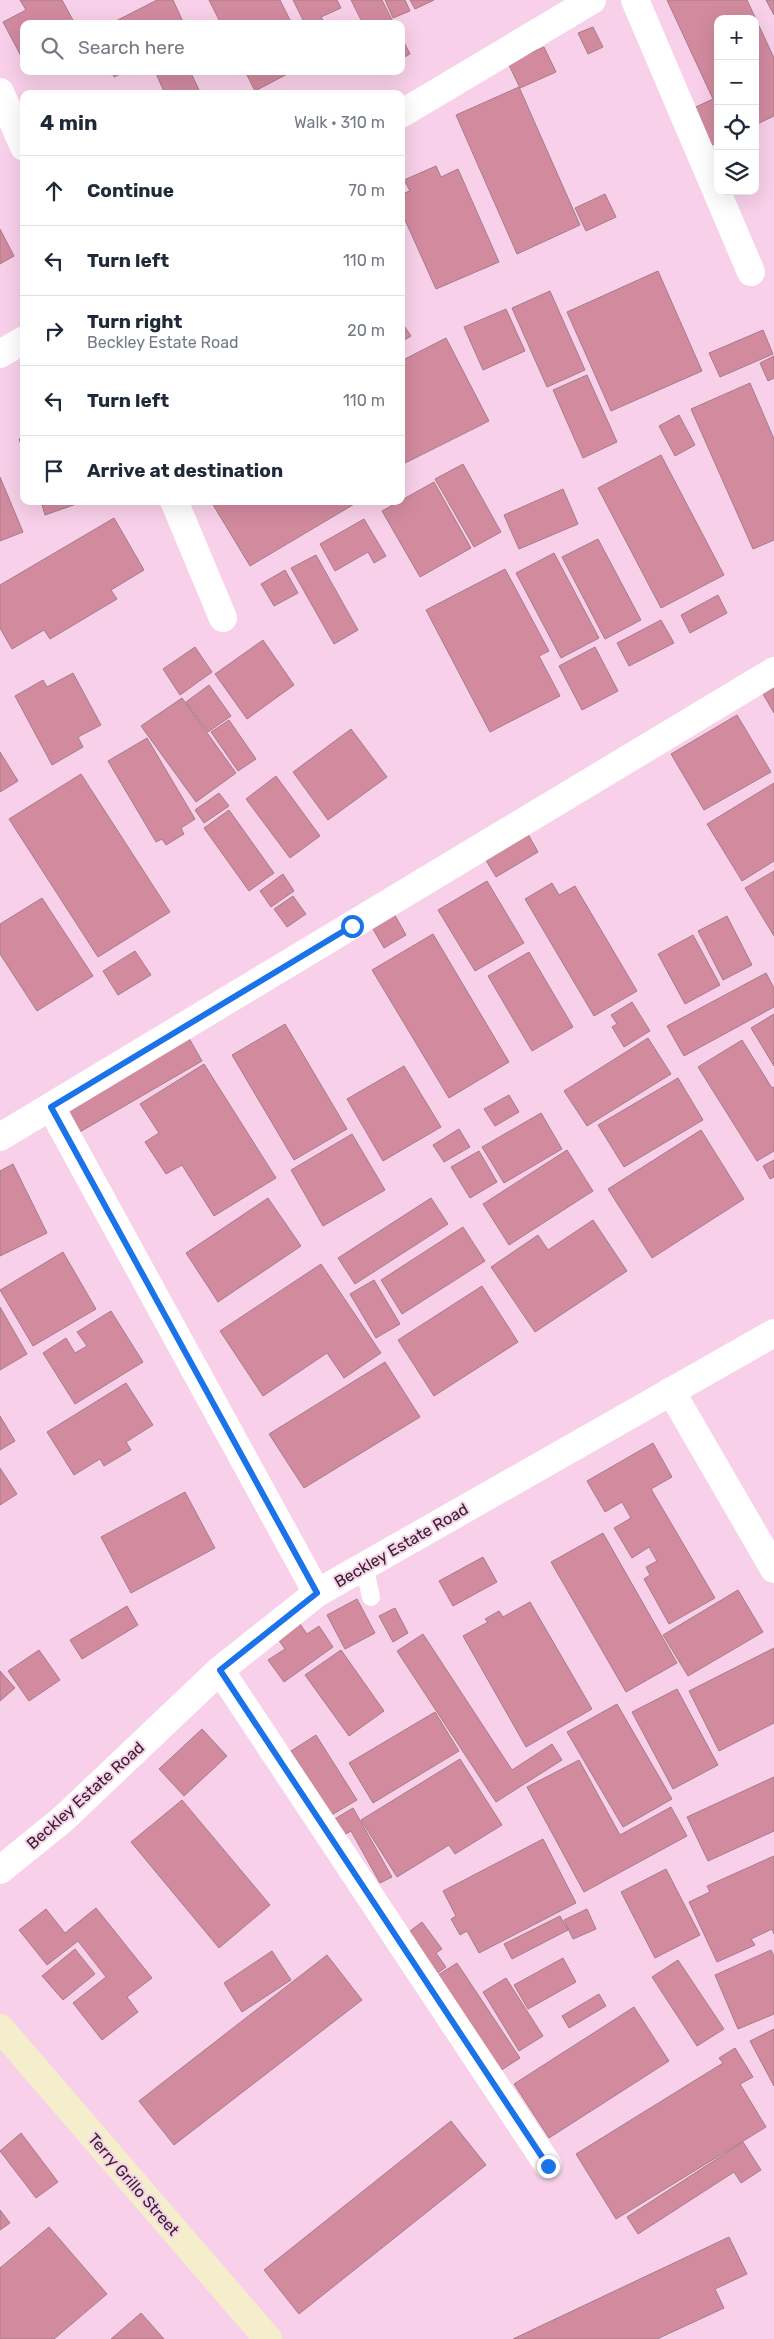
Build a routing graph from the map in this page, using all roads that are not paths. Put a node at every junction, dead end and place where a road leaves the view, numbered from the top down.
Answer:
1 (592, 0) edge
2 (635, 0) edge
3 (0, 92) edge
4 (405, 112) edge
5 (20, 138) edge
6 (751, 272) dead end
7 (20, 342) edge
8 (0, 354) edge
9 (176, 505) edge
10 (223, 618) dead end
11 (774, 671) edge
12 (51, 1107) junction
13 (0, 1137) edge
14 (774, 1333) edge
15 (671, 1391) junction
16 (364, 1566) junction
17 (774, 1569) edge
18 (317, 1593) junction
19 (371, 1597) dead end
20 (220, 1670) junction
21 (0, 1870) edge
22 (0, 2028) edge
23 (548, 2166) dead end
24 (268, 2339) edge

1 - 4 street
2 - 6 street
3 - 5 street
7 - 8 street
9 - 10 street
11 - 12 street
12 - 13 street
12 - 18 street
14 - 15 street, Beckley Estate Road
15 - 16 street, Beckley Estate Road
15 - 17 street
16 - 18 street, Beckley Estate Road
16 - 19 lane
18 - 20 street, Beckley Estate Road
20 - 21 street, Beckley Estate Road
20 - 23 street
22 - 24 street, Terry Grillo Street

